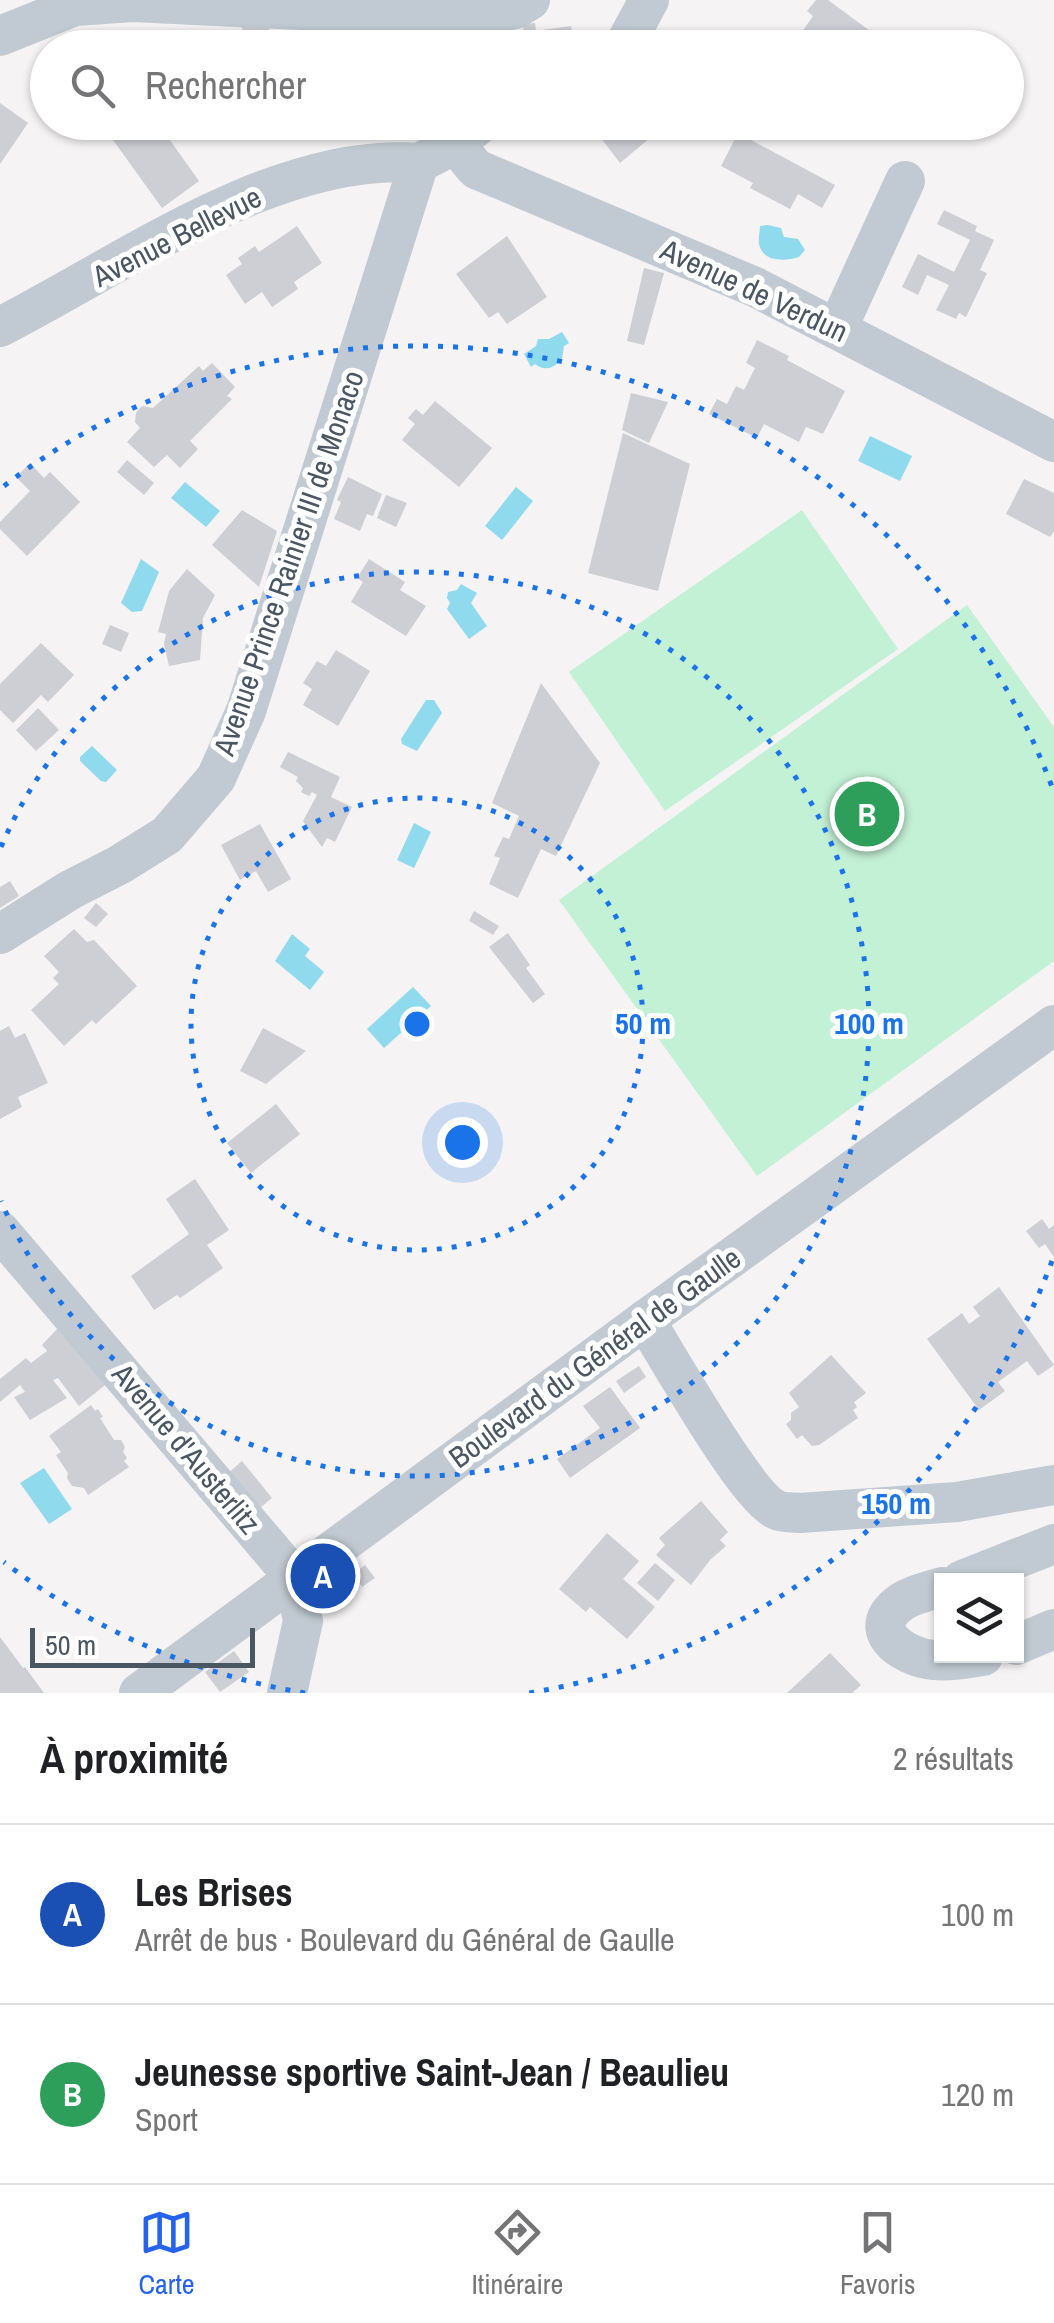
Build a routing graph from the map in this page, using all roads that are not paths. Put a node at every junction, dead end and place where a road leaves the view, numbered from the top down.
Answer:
1 (530, 0) edge
2 (649, 0) edge
3 (633, 30) edge
4 (0, 36) edge
5 (458, 140) edge
6 (470, 140) edge
7 (420, 163) junction
8 (905, 180) dead end
9 (0, 327) edge
10 (837, 330) junction
11 (1054, 442) edge
12 (0, 934) edge
13 (1054, 1026) edge
14 (0, 1231) edge
15 (645, 1320) junction
16 (1054, 1485) edge
17 (1054, 1544) edge
18 (980, 1573) edge
19 (295, 1578) junction
20 (934, 1590) edge
21 (1054, 1628) edge
22 (1024, 1641) edge
23 (934, 1661) edge
24 (139, 1693) edge
25 (287, 1693) edge

1 - 4 street
2 - 3 street
5 - 7 street
6 - 10 street, Avenue de Verdun
7 - 9 street, Avenue Bellevue
7 - 12 street, Avenue Prince Rainier III de Monaco
8 - 10 street
10 - 11 street, Avenue de Verdun
13 - 15 street, Boulevard du Général de Gaulle
14 - 19 street, Avenue d'Austerlitz
15 - 16 street
15 - 19 street, Boulevard du Général de Gaulle
17 - 18 street
19 - 24 street, Boulevard du Général de Gaulle
19 - 25 street
20 - 23 street
21 - 22 street

